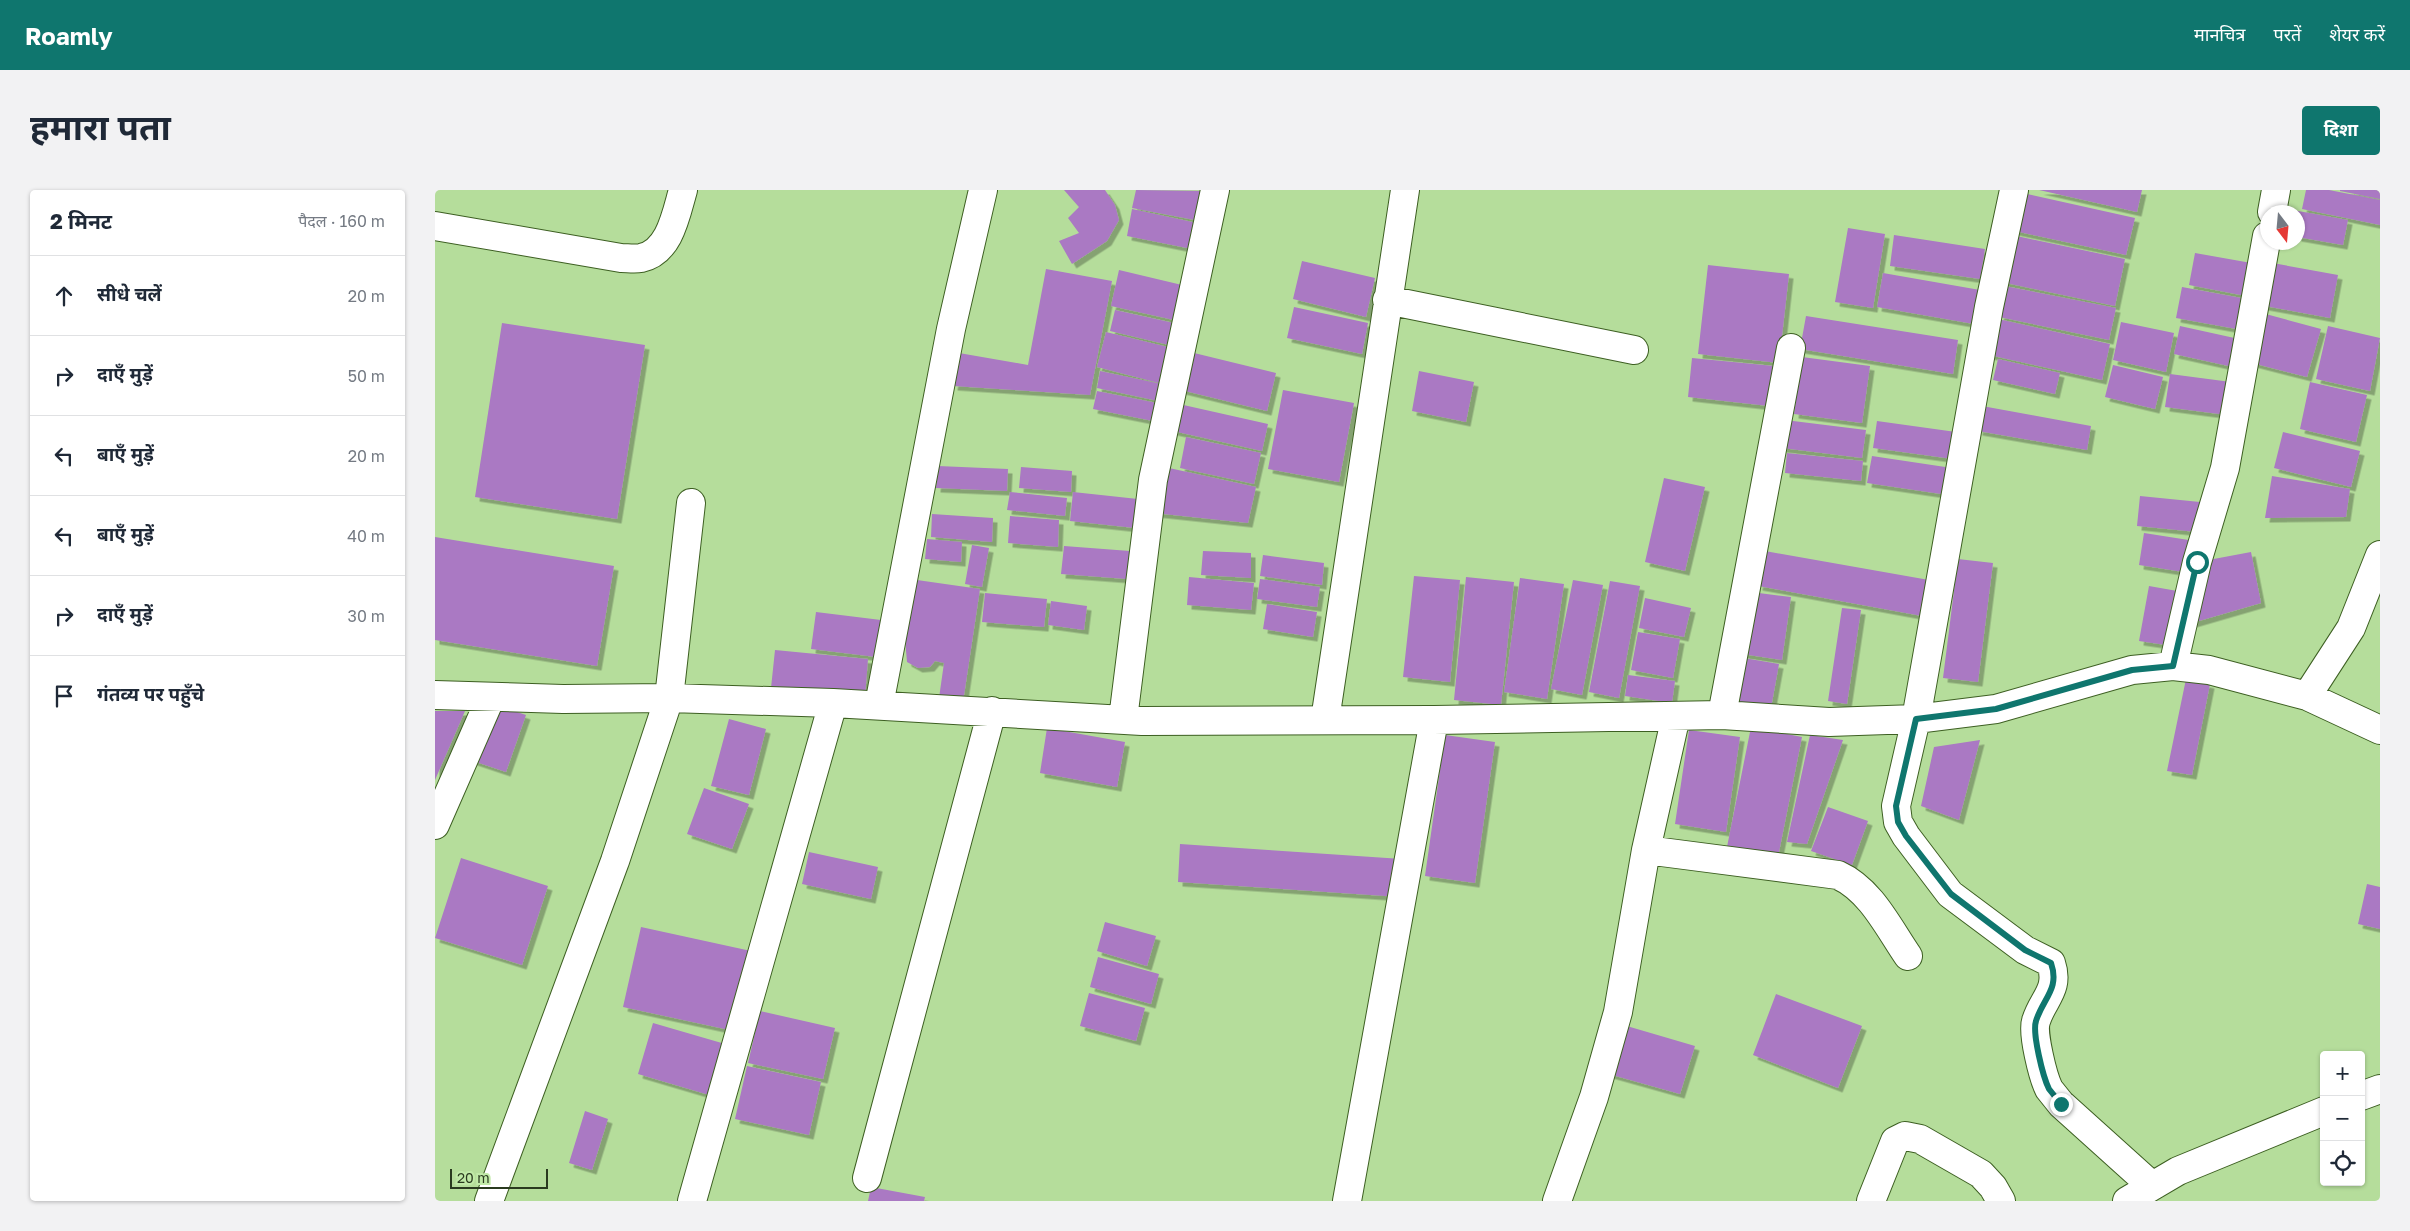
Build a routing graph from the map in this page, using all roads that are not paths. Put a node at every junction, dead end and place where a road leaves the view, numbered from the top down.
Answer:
1 (683, 190) edge
2 (983, 190) edge
3 (1215, 190) edge
4 (1405, 190) edge
5 (2014, 190) edge
6 (2276, 190) edge
7 (2273, 205) edge
8 (435, 226) edge
9 (2264, 250) edge
10 (1387, 300) junction
11 (1791, 348) dead end
12 (1634, 350) dead end
13 (691, 503) dead end
14 (2380, 554) edge
15 (2173, 666) junction
16 (435, 694) edge
17 (2307, 696) junction
18 (491, 697) junction
19 (669, 698) junction
20 (833, 703) junction
21 (879, 705) junction
22 (991, 711) junction
23 (1722, 715) junction
24 (1676, 716) junction
25 (1123, 719) junction
26 (1916, 719) junction
27 (1325, 720) junction
28 (1433, 720) junction
29 (2380, 730) edge
30 (435, 825) edge
31 (1646, 850) junction
32 (1908, 956) dead end
33 (2380, 1088) edge
34 (2365, 1094) edge
35 (2320, 1113) edge
36 (867, 1178) dead end
37 (2152, 1186) junction
38 (489, 1201) edge
39 (692, 1201) edge
40 (1347, 1201) edge
41 (1557, 1201) edge
42 (1871, 1201) edge
43 (2001, 1201) edge
44 (2127, 1201) edge

1 - 8 street
2 - 21 street
3 - 25 street
4 - 10 street
5 - 26 street
6 - 7 street
9 - 15 street
10 - 12 street
10 - 27 street
11 - 23 street
13 - 19 street
14 - 17 street
15 - 17 street
15 - 26 street
16 - 18 street
17 - 29 street
18 - 19 street
18 - 30 street
19 - 20 street
19 - 38 street
20 - 21 street
20 - 39 street
21 - 22 street
22 - 25 street
22 - 36 street
23 - 24 street
23 - 26 street
24 - 28 street
24 - 31 street
25 - 27 street
26 - 37 street
27 - 28 street
28 - 40 street
31 - 32 street
31 - 41 street
33 - 34 street
35 - 37 street
37 - 44 street
42 - 43 street

